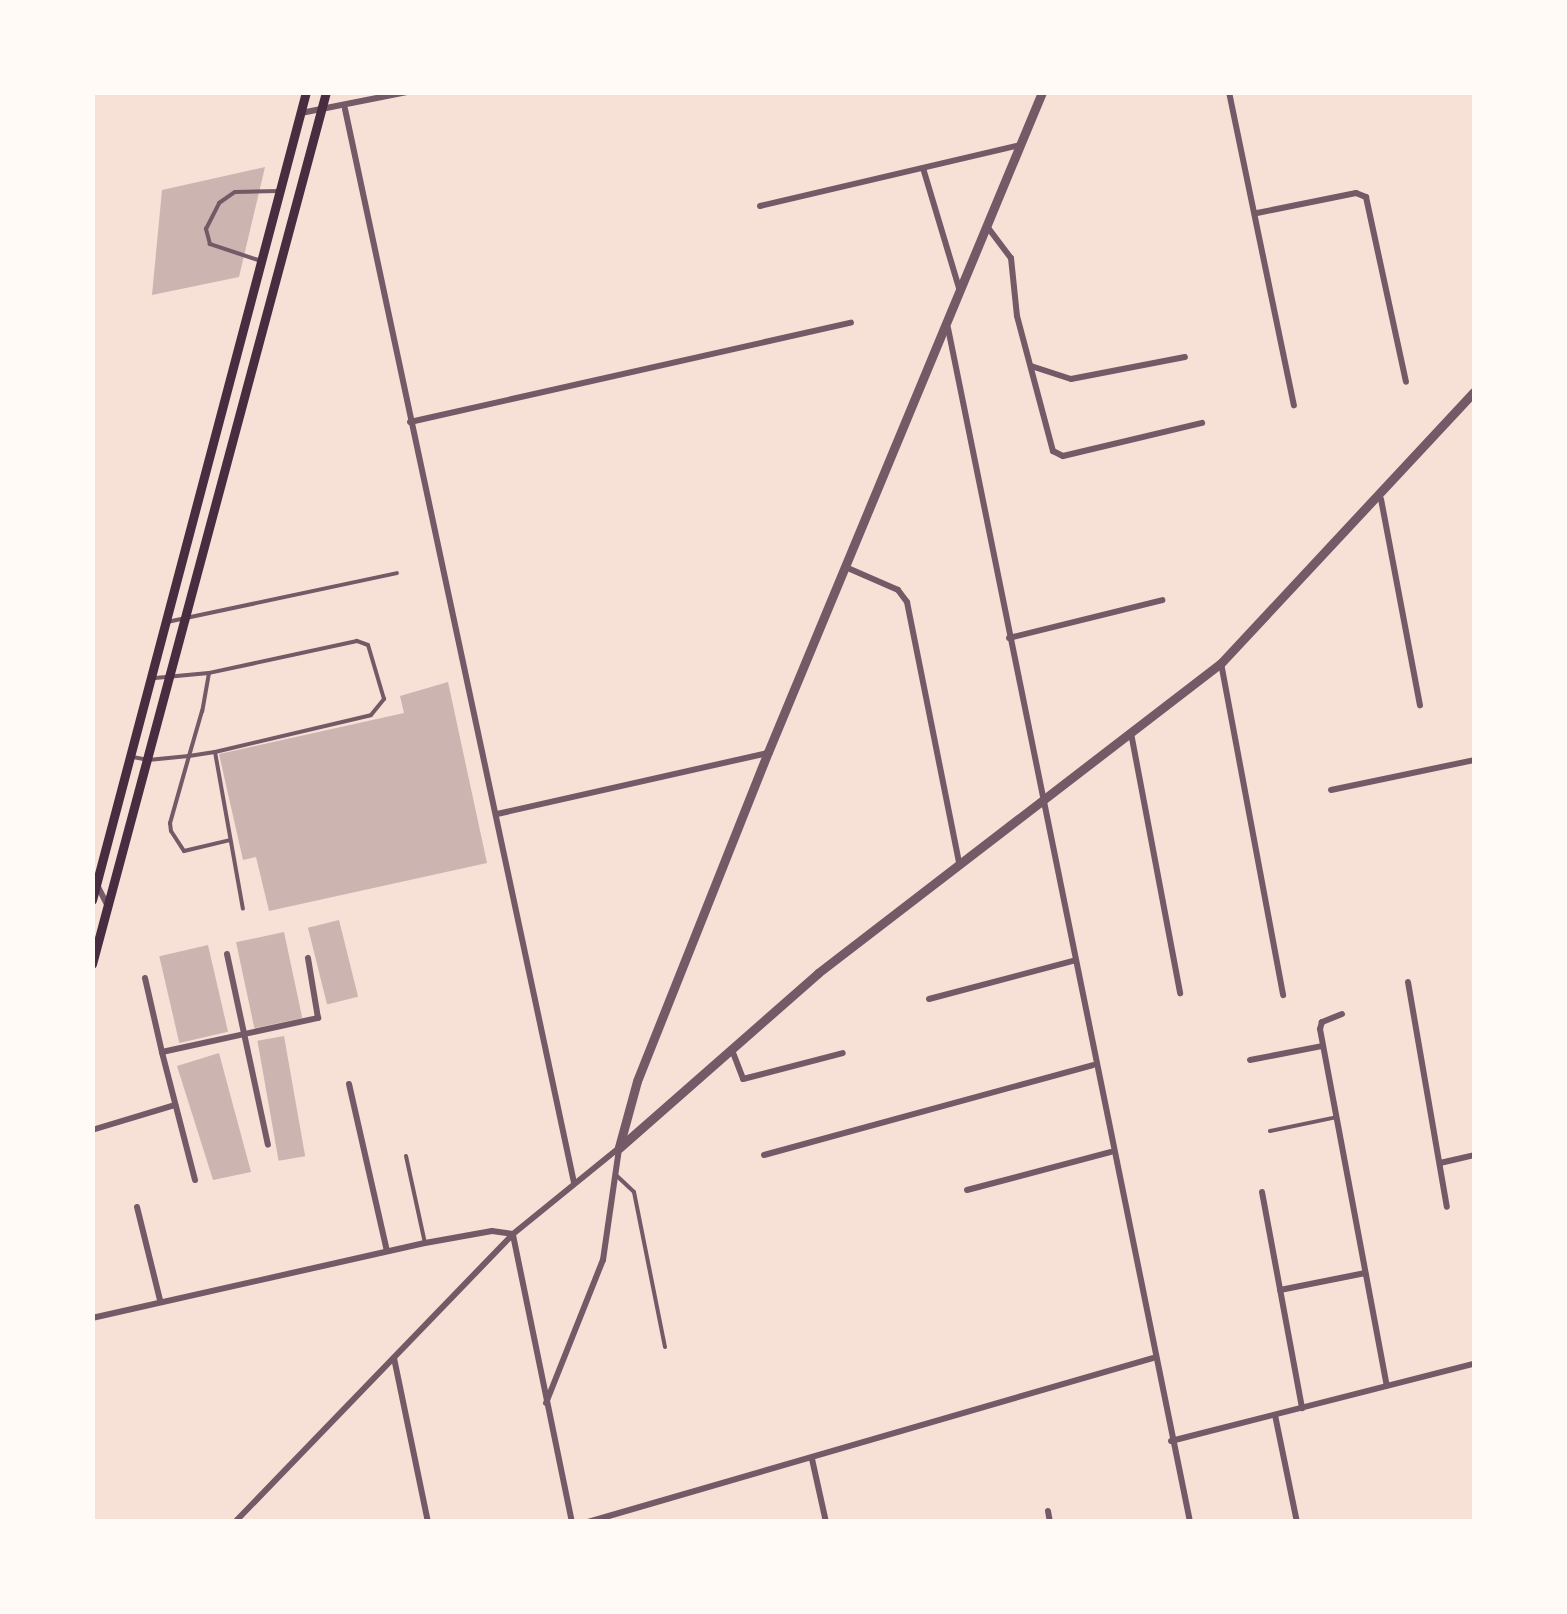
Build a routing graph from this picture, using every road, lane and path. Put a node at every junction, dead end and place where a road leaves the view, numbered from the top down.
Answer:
1 (306, 92) edge
2 (326, 92) edge
3 (407, 92) edge
4 (1042, 92) edge
5 (1230, 92) edge
6 (345, 109) junction
7 (320, 113) junction
8 (300, 114) junction
9 (1021, 145) junction
10 (923, 168) junction
11 (279, 191) junction
12 (760, 206) dead end
13 (1256, 214) junction
14 (989, 229) junction
15 (261, 261) junction
16 (962, 296) junction
17 (851, 323) dead end
18 (948, 328) junction
19 (1185, 358) dead end
20 (1030, 365) junction
21 (1406, 382) dead end
22 (1474, 392) edge
23 (1294, 405) dead end
24 (410, 422) junction
25 (1202, 423) dead end
26 (1381, 499) junction
27 (850, 568) junction
28 (397, 573) dead end
29 (1162, 600) dead end
30 (185, 617) junction
31 (166, 622) junction
32 (1009, 638) junction
33 (1220, 663) junction
34 (209, 674) junction
35 (152, 677) junction
36 (168, 680) junction
37 (1420, 705) dead end
38 (1131, 732) junction
39 (215, 752) junction
40 (768, 752) junction
41 (130, 756) junction
42 (189, 756) junction
43 (148, 760) junction
44 (1474, 760) edge
45 (1331, 790) dead end
46 (1042, 799) junction
47 (497, 814) junction
48 (230, 840) junction
49 (959, 862) junction
50 (92, 876) edge
51 (96, 887) junction
52 (92, 900) edge
53 (108, 907) junction
54 (242, 910) dead end
55 (227, 954) dead end
56 (308, 958) dead end
57 (1073, 961) junction
58 (92, 964) edge
59 (145, 978) dead end
60 (1408, 982) dead end
61 (1180, 993) dead end
62 (1283, 995) dead end
63 (929, 998) dead end
64 (1342, 1014) dead end
65 (242, 1034) junction
66 (1322, 1046) junction
67 (732, 1050) junction
68 (162, 1052) junction
69 (843, 1054) dead end
70 (1250, 1060) dead end
71 (1094, 1065) junction
72 (349, 1084) dead end
73 (175, 1105) junction
74 (1338, 1117) junction
75 (92, 1130) edge
76 (1270, 1131) dead end
77 (268, 1145) dead end
78 (619, 1148) junction
79 (1111, 1152) junction
80 (764, 1155) dead end
81 (406, 1156) dead end
82 (1474, 1156) edge
83 (1440, 1163) junction
84 (617, 1176) junction
85 (196, 1180) dead end
86 (574, 1184) junction
87 (967, 1190) dead end
88 (1262, 1192) dead end
89 (137, 1207) dead end
90 (1447, 1207) dead end
91 (513, 1234) junction
92 (426, 1243) junction
93 (386, 1252) junction
94 (1365, 1273) junction
95 (1280, 1290) junction
96 (160, 1300) junction
97 (92, 1318) edge
98 (665, 1347) dead end
99 (393, 1357) junction
100 (1153, 1358) junction
101 (1474, 1364) edge
102 (1387, 1386) junction
103 (546, 1404) junction
104 (1302, 1408) junction
105 (1275, 1416) junction
106 (1170, 1441) junction
107 (812, 1459) junction
108 (1048, 1511) dead end
109 (235, 1522) edge
110 (428, 1522) edge
111 (572, 1522) edge
112 (588, 1522) edge
113 (826, 1522) edge
114 (1050, 1522) edge
115 (1190, 1522) edge
116 (1297, 1522) edge

1 - 8 main road
2 - 7 main road
3 - 6 street
4 - 9 street
5 - 13 street
6 - 7 street
6 - 24 street
7 - 8 street
7 - 30 main road
8 - 11 main road
9 - 10 street
9 - 14 street
10 - 12 street
10 - 16 street
11 - 15 main road
11 - 15 lane
13 - 21 street
13 - 23 street
14 - 16 street
14 - 20 street
15 - 31 main road
16 - 18 street
17 - 24 street
18 - 27 street
18 - 32 street
19 - 20 street
20 - 25 street
22 - 26 street
24 - 47 street
26 - 33 street
26 - 37 street
27 - 40 street
27 - 49 street
28 - 30 lane
29 - 32 street
30 - 31 lane
30 - 36 main road
31 - 35 main road
32 - 46 street
33 - 38 street
33 - 62 street
34 - 36 lane
34 - 39 lane
34 - 42 lane
35 - 36 lane
35 - 41 main road
36 - 43 main road
38 - 46 street
38 - 61 street
39 - 42 lane
39 - 48 lane
40 - 47 street
40 - 78 street
41 - 43 lane
41 - 51 main road
42 - 43 lane
42 - 48 lane
43 - 53 main road
44 - 45 street
46 - 49 street
46 - 57 street
47 - 86 street
48 - 54 lane
49 - 67 street
50 - 51 street
51 - 52 main road
51 - 53 street
53 - 58 main road
55 - 65 street
56 - 65 street
57 - 63 street
57 - 71 street
59 - 68 street
60 - 83 street
64 - 66 street
65 - 68 street
65 - 77 street
66 - 70 street
66 - 74 street
67 - 69 street
67 - 78 street
68 - 73 street
71 - 79 street
71 - 80 street
72 - 93 street
73 - 75 street
73 - 85 street
74 - 76 lane
74 - 94 street
78 - 84 street
78 - 86 street
79 - 87 street
79 - 100 street
81 - 92 lane
82 - 83 street
83 - 90 street
84 - 98 lane
84 - 103 street
86 - 91 street
88 - 95 street
89 - 96 street
91 - 92 street
91 - 99 street
91 - 103 street
92 - 93 street
93 - 96 street
94 - 95 street
94 - 102 street
95 - 104 street
96 - 97 street
99 - 109 street
99 - 110 street
100 - 106 street
100 - 107 street
101 - 102 street
102 - 104 street
103 - 111 street
104 - 105 street
105 - 106 street
105 - 116 street
106 - 115 street
107 - 112 street
107 - 113 street
108 - 114 street

